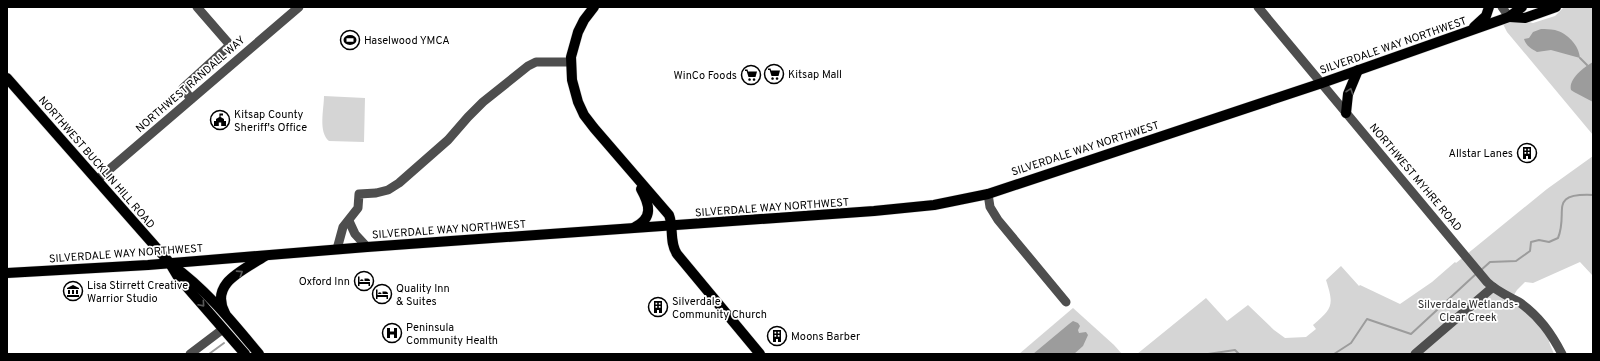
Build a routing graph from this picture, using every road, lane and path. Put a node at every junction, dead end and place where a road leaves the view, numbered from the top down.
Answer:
1 (197, 7) edge
2 (299, 7) edge
3 (594, 7) edge
4 (1258, 7) edge
5 (1489, 7) edge
6 (1502, 7) edge
7 (1522, 7) edge
8 (1556, 7) edge
9 (1510, 17) junction
10 (1464, 34) junction
11 (571, 62) junction
12 (1358, 70) junction
13 (7, 78) edge
14 (1322, 83) junction
15 (191, 99) junction
16 (1346, 112) junction
17 (632, 172) junction
18 (97, 180) junction
19 (988, 194) junction
20 (349, 221) junction
21 (671, 225) junction
22 (634, 228) junction
23 (367, 246) junction
24 (337, 249) junction
25 (265, 256) junction
26 (169, 262) junction
27 (7, 273) edge
28 (1493, 287) junction
29 (1066, 302) dead end
30 (227, 317) junction
31 (223, 329) junction
32 (243, 335) junction
33 (190, 354) edge
34 (245, 354) edge
35 (259, 354) edge
36 (760, 354) edge
37 (1415, 354) edge
38 (1562, 354) edge

1 - 15 street
2 - 15 street, NORTHWEST RANDALL WAY
3 - 11 main road
4 - 14 street, NORTHWEST MYHRE ROAD
5 - 10 main road
6 - 9 street
7 - 9 main road, SILVERDALE WAY NORTHWEST
8 - 9 main road, SILVERDALE WAY NORTHWEST
9 - 10 main road, SILVERDALE WAY NORTHWEST
10 - 12 main road, SILVERDALE WAY NORTHWEST
11 - 17 main road
11 - 20 street
12 - 14 main road, SILVERDALE WAY NORTHWEST
16 -> 12 main road
13 - 18 main road, NORTHWEST BUCKLIN HILL ROAD
14 - 16 street, NORTHWEST MYHRE ROAD
14 - 19 main road, SILVERDALE WAY NORTHWEST
15 - 18 street, NORTHWEST RANDALL WAY
16 - 28 street, NORTHWEST MYHRE ROAD
17 - 21 main road
17 - 22 main road
18 - 26 main road, NORTHWEST BUCKLIN HILL ROAD
19 - 21 main road, SILVERDALE WAY NORTHWEST
19 - 29 street
20 - 23 street
20 - 24 street
21 - 22 main road, SILVERDALE WAY NORTHWEST
21 - 36 main road
22 - 23 main road, SILVERDALE WAY NORTHWEST
23 - 24 main road, SILVERDALE WAY NORTHWEST
24 - 25 main road, SILVERDALE WAY NORTHWEST
25 - 26 main road, SILVERDALE WAY NORTHWEST
30 -> 25 main road
26 - 27 main road, SILVERDALE WAY NORTHWEST
26 - 30 main road, NORTHWEST BUCKLIN HILL ROAD
26 -> 31 main road, NORTHWEST BUCKLIN HILL ROAD
28 - 37 street
28 - 38 street, NORTHWEST MYHRE ROAD
30 - 32 main road, NORTHWEST BUCKLIN HILL ROAD
31 - 32 main road
31 - 33 street
31 - 34 main road, NORTHWEST BUCKLIN HILL ROAD
32 - 35 main road, NORTHWEST BUCKLIN HILL ROAD

